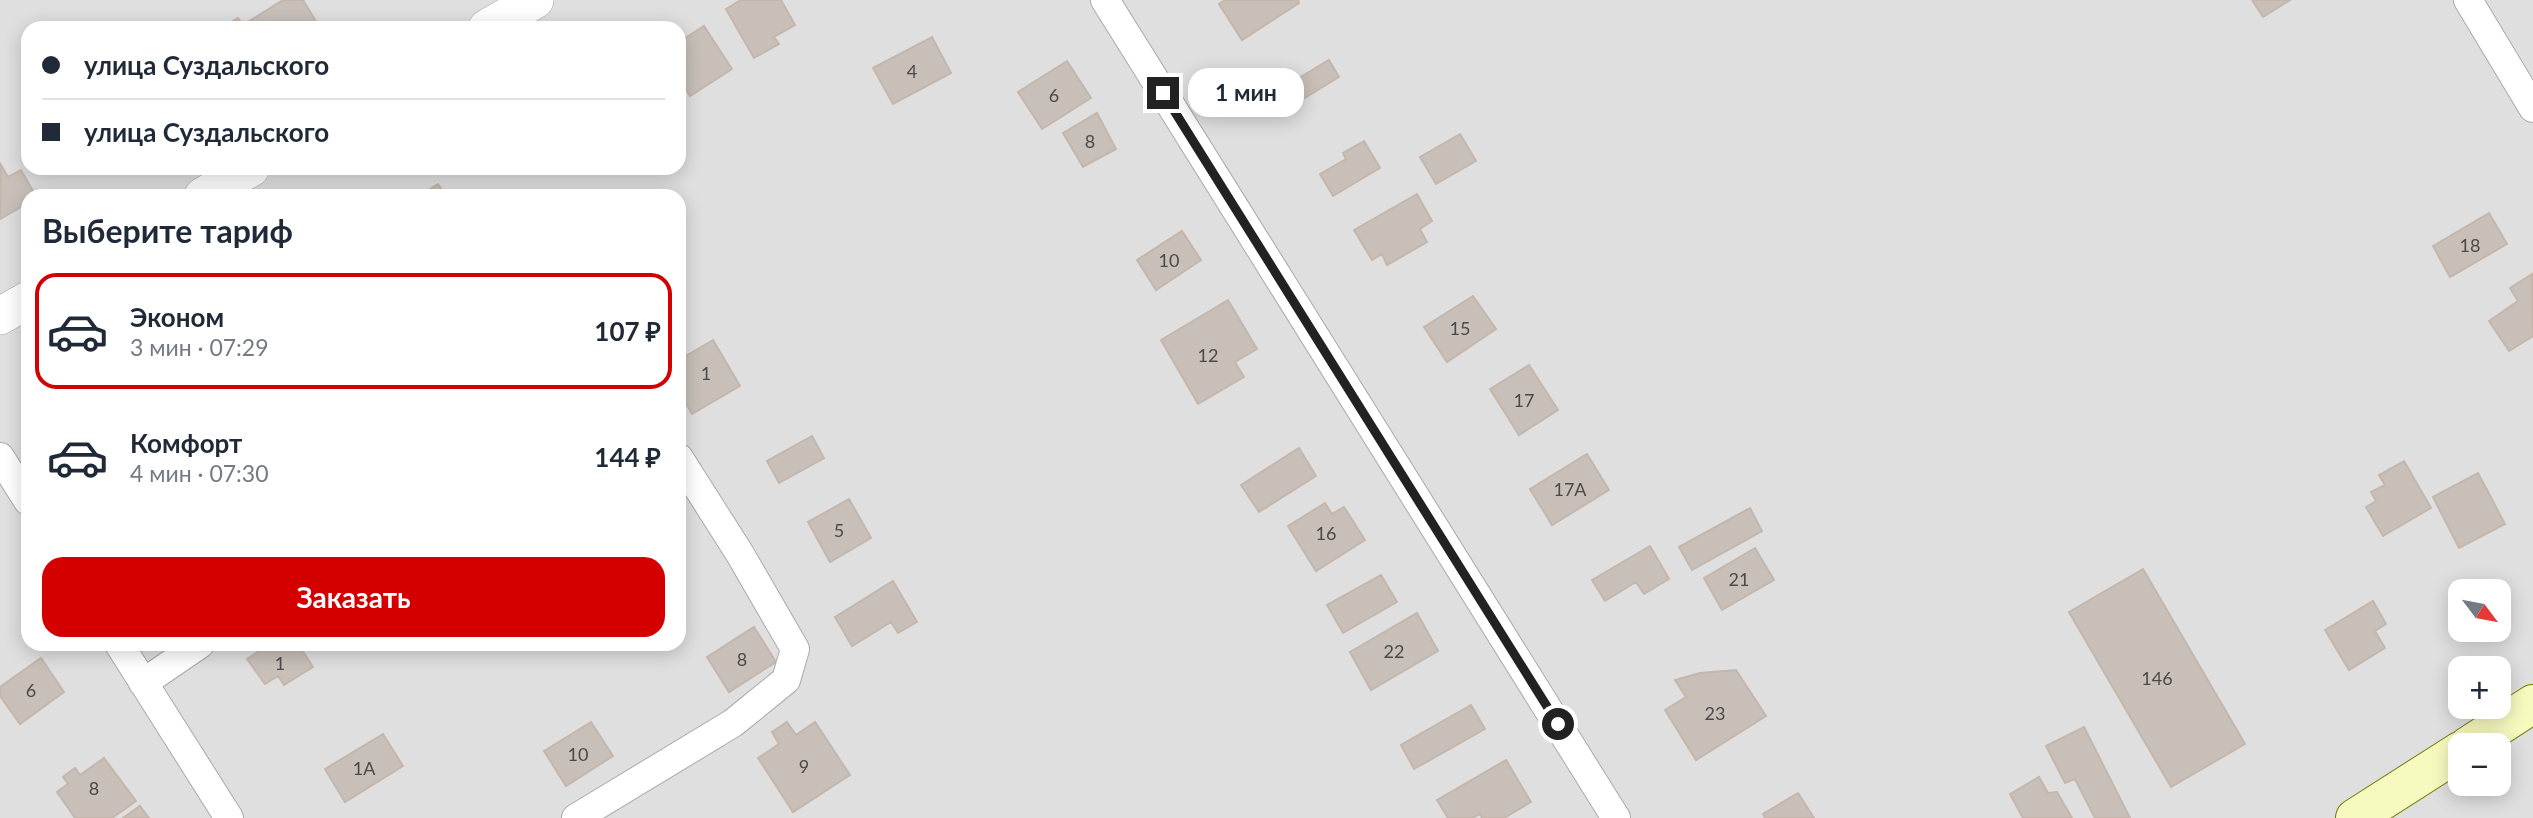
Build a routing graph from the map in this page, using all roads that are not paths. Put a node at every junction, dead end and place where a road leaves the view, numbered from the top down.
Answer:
1 (535, 0) edge
2 (1105, 0) edge
3 (2468, 0) edge
4 (499, 21) edge
5 (2533, 108) edge
6 (239, 175) edge
7 (215, 189) edge
8 (21, 304) edge
9 (0, 316) edge
10 (0, 457) edge
11 (686, 469) edge
12 (21, 491) edge
13 (123, 651) edge
14 (190, 651) edge
15 (144, 683) junction
16 (2533, 704) edge
17 (2488, 733) edge
18 (2448, 759) edge
19 (229, 818) edge
20 (576, 818) edge
21 (1616, 818) edge
22 (2355, 818) edge

1 - 4 street
2 - 21 street
3 - 5 street
6 - 7 street
8 - 9 street
10 - 12 street
11 - 20 street
13 - 15 street
14 - 15 street
15 - 19 street
16 - 17 main road
18 - 22 main road

